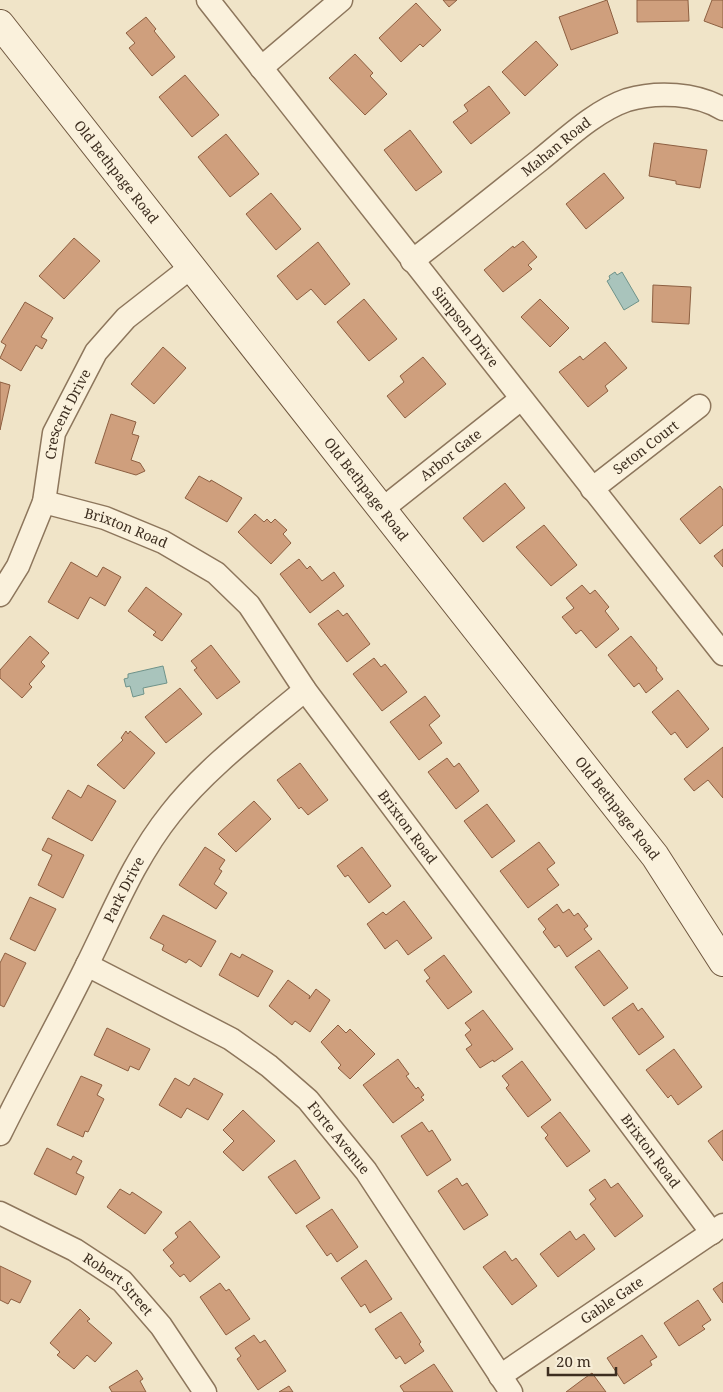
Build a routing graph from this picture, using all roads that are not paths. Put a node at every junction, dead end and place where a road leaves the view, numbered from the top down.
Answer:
1 (208, 0) edge
2 (340, 0) edge
3 (0, 24) edge
4 (262, 68) junction
5 (723, 109) edge
6 (412, 262) junction
7 (190, 268) junction
8 (521, 399) junction
9 (699, 406) dead end
10 (592, 489) junction
11 (44, 502) junction
12 (381, 510) junction
13 (0, 595) edge
14 (723, 654) edge
15 (304, 690) junction
16 (723, 962) edge
17 (87, 965) junction
18 (0, 1134) edge
19 (0, 1212) edge
20 (717, 1229) edge
21 (506, 1384) edge
22 (205, 1392) edge

1 - 4 street, Simpson Drive
2 - 4 street
3 - 7 main road, Old Bethpage Road
4 - 6 street, Simpson Drive
5 - 6 street, Mahan Road
6 - 8 street, Simpson Drive
7 - 11 street, Crescent Drive
7 - 12 main road, Old Bethpage Road
8 - 10 street, Simpson Drive
8 - 12 street, Arbor Gate
9 - 10 street, Seton Court
10 - 14 street, Simpson Drive
11 - 13 street, Crescent Drive
11 - 15 street, Brixton Road
12 - 16 main road, Old Bethpage Road
15 - 17 street, Park Drive
15 - 20 street, Brixton Road
17 - 18 street, Park Drive
17 - 21 street, Forte Avenue
19 - 22 street, Robert Street
20 - 21 street, Gable Gate

